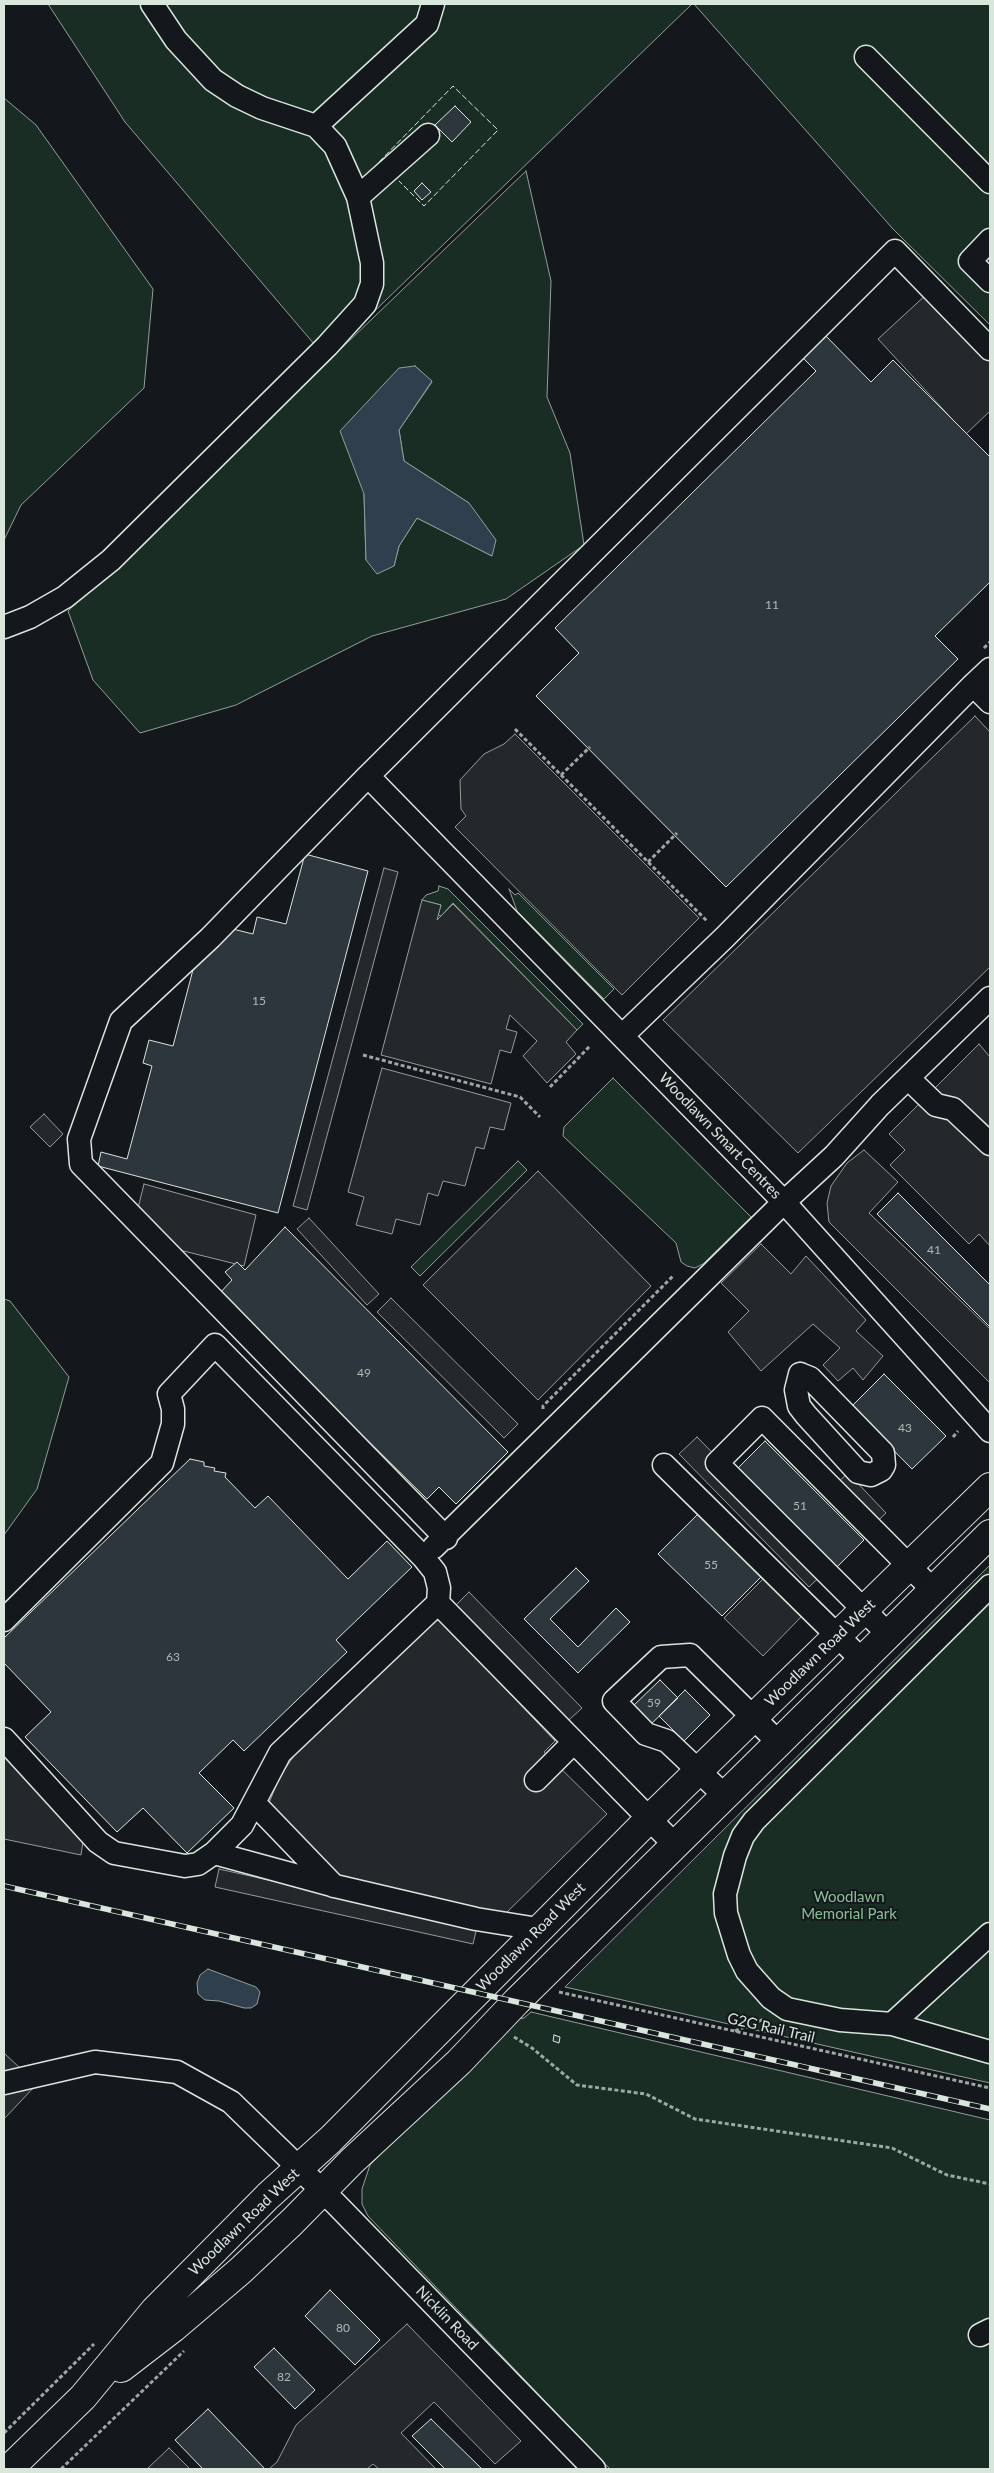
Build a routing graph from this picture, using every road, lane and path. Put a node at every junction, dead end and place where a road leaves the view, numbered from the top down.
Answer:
1 (152, 4) edge
2 (433, 4) edge
3 (866, 57) dead end
4 (316, 126) junction
5 (428, 135) dead end
6 (990, 182) edge
7 (358, 197) junction
8 (990, 240) edge
9 (990, 281) edge
10 (990, 349) edge
11 (4, 627) edge
12 (990, 670) edge
13 (973, 685) junction
14 (990, 702) edge
15 (515, 729) dead end
16 (590, 747) dead end
17 (561, 775) junction
18 (368, 776) junction
19 (677, 833) dead end
20 (648, 862) junction
21 (708, 922) dead end
22 (990, 998) edge
23 (622, 1036) junction
24 (590, 1046) dead end
25 (363, 1055) dead end
26 (908, 1078) junction
27 (550, 1087) dead end
28 (540, 1117) dead end
29 (990, 1144) edge
30 (784, 1202) junction
31 (674, 1275) dead end
32 (543, 1412) dead end
33 (958, 1431) dead end
34 (990, 1431) edge
35 (953, 1437) dead end
36 (664, 1465) dead end
37 (990, 1487) edge
38 (990, 1534) edge
39 (446, 1538) junction
40 (423, 1557) junction
41 (909, 1567) junction
42 (990, 1586) edge
43 (933, 1590) junction
44 (438, 1603) junction
45 (863, 1610) junction
46 (4, 1620) edge
47 (888, 1634) junction
48 (838, 1636) junction
49 (862, 1660) junction
50 (753, 1717) junction
51 (4, 1739) edge
52 (574, 1742) junction
53 (779, 1743) junction
54 (698, 1771) junction
55 (536, 1780) dead end
56 (724, 1795) junction
57 (255, 1804) junction
58 (649, 1819) junction
59 (675, 1845) junction
60 (214, 1853) junction
61 (335, 1886) junction
62 (538, 1928) junction
63 (990, 1934) edge
64 (556, 1991) dead end
65 (787, 2009) junction
66 (892, 2024) junction
67 (734, 2031) junction
68 (511, 2035) dead end
69 (990, 2052) edge
70 (4, 2081) edge
71 (990, 2088) edge
72 (298, 2169) junction
73 (990, 2184) edge
74 (323, 2191) junction
75 (189, 2347) dead end
76 (82, 2398) junction
77 (9, 2469) edge
78 (61, 2469) edge
79 (594, 2469) edge

1 - 4 street
2 - 4 street
3 - 6 street
4 - 7 street
5 - 7 street
7 - 11 street
8 - 9 street
10 - 18 street
12 - 13 street
13 - 14 street
13 - 23 street
15 - 17 path
16 - 17 path
17 - 20 path
18 - 23 street, Woodlawn Smart Centres
18 - 39 street
19 - 20 path
20 - 21 path
22 - 26 street, Woodlawn Smart Centres
23 - 30 street, Woodlawn Smart Centres
24 - 27 path
25 - 28 path
26 - 29 street
26 - 30 street, Woodlawn Smart Centres
30 - 34 street
30 - 39 street
31 - 32 path
33 - 35 path
36 - 48 street
37 - 41 main road, Woodlawn Road West
38 - 43 main road, Woodlawn Road West
39 - 40 street
40 - 44 street
40 - 46 street
41 - 43 street
41 - 45 main road, Woodlawn Road West
41 - 45 street
42 - 65 street
43 - 47 main road, Woodlawn Road West
44 - 52 street
44 - 57 street
45 - 47 street
45 - 48 main road, Woodlawn Road West
47 - 49 main road, Woodlawn Road West
48 - 49 street
48 - 50 main road, Woodlawn Road West
49 - 53 main road, Woodlawn Road West
50 - 53 street
50 - 54 main road, Woodlawn Road West
50 - 54 street
51 - 60 street
52 - 55 street
52 - 58 street
53 - 56 main road, Woodlawn Road West
54 - 56 street
54 - 58 main road, Woodlawn Road West
56 - 59 main road, Woodlawn Road West
57 - 60 street
57 - 61 street
58 - 59 street
58 - 62 main road, Woodlawn Road West
59 - 74 main road, Woodlawn Road West
60 - 61 street
61 - 62 street
62 - 72 main road, Woodlawn Road West
63 - 66 street
64 - 67 path, G2G Rail Trail
65 - 66 street
65 - 67 path
66 - 69 street
67 - 71 path, G2G Rail Trail
68 - 73 path
70 - 72 street, Nicklin Road
72 - 74 street, Nicklin Road
72 - 76 main road, Woodlawn Road West
74 - 76 main road, Woodlawn Road West
74 - 79 street, Nicklin Road
75 - 78 path
76 - 77 main road, Woodlawn Road West

